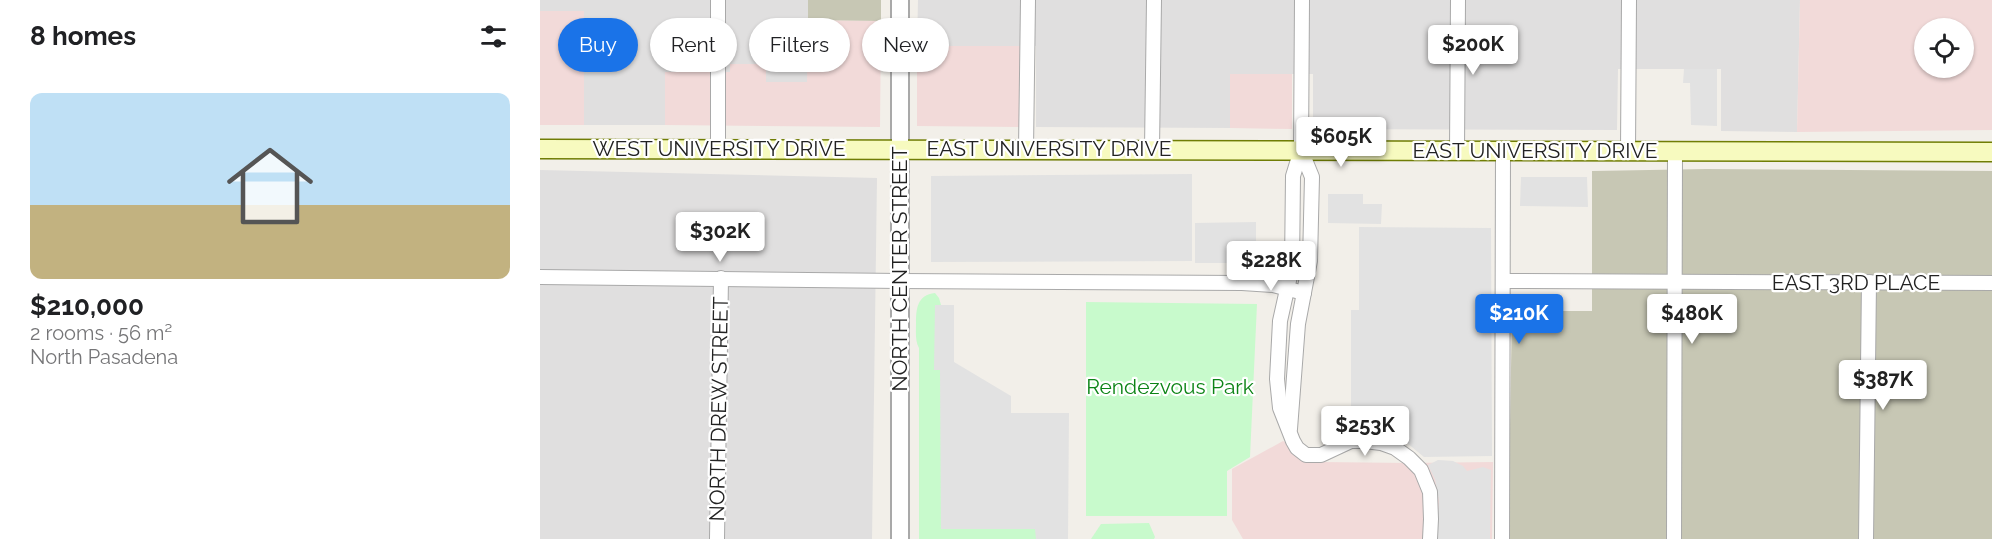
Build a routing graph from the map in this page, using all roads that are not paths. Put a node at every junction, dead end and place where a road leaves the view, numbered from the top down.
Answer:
1 (718, 0) edge
2 (900, 0) edge
3 (1028, 0) edge
4 (1154, 0) edge
5 (1302, 0) edge
6 (1458, 0) edge
7 (1629, 0) edge
8 (540, 148) edge
9 (718, 148) junction
10 (899, 149) junction
11 (1026, 149) junction
12 (1152, 149) junction
13 (1301, 150) junction
14 (1457, 151) junction
15 (1503, 151) junction
16 (1628, 151) junction
17 (1676, 151) junction
18 (1992, 152) edge
19 (540, 277) edge
20 (721, 278) junction
21 (901, 281) junction
22 (1503, 281) junction
23 (1676, 282) junction
24 (1869, 282) junction
25 (1992, 283) edge
26 (1288, 289) junction
27 (1304, 293) junction
28 (1289, 432) junction
29 (717, 539) edge
30 (900, 539) edge
31 (1430, 539) edge
32 (1502, 539) edge
33 (1674, 539) edge
34 (1866, 539) edge

1 - 9 street
2 - 10 street, NORTH CENTER STREET
3 - 11 street
4 - 12 street
5 - 13 street
6 - 14 street
7 - 16 street
8 - 9 main road, WEST UNIVERSITY DRIVE
9 - 10 main road, WEST UNIVERSITY DRIVE
10 - 11 main road, EAST UNIVERSITY DRIVE
10 - 21 street, NORTH CENTER STREET
11 - 12 main road, EAST UNIVERSITY DRIVE
12 - 13 main road, EAST UNIVERSITY DRIVE
13 - 14 main road, EAST UNIVERSITY DRIVE
13 - 26 street
13 - 27 street
14 - 15 main road, EAST UNIVERSITY DRIVE
15 - 16 main road, EAST UNIVERSITY DRIVE
15 - 22 street
16 - 17 main road, EAST UNIVERSITY DRIVE
17 - 18 main road, EAST UNIVERSITY DRIVE
17 - 23 street
19 - 20 street
20 - 21 street
20 - 29 street, NORTH DREW STREET
21 - 26 street
21 - 30 street, NORTH CENTER STREET
22 - 23 street, EAST 3RD PLACE
22 - 32 street
23 - 24 street, EAST 3RD PLACE
23 - 33 street
24 - 25 street, EAST 3RD PLACE
24 - 34 street
26 - 27 street
26 - 28 street
27 - 28 street
28 - 31 street

